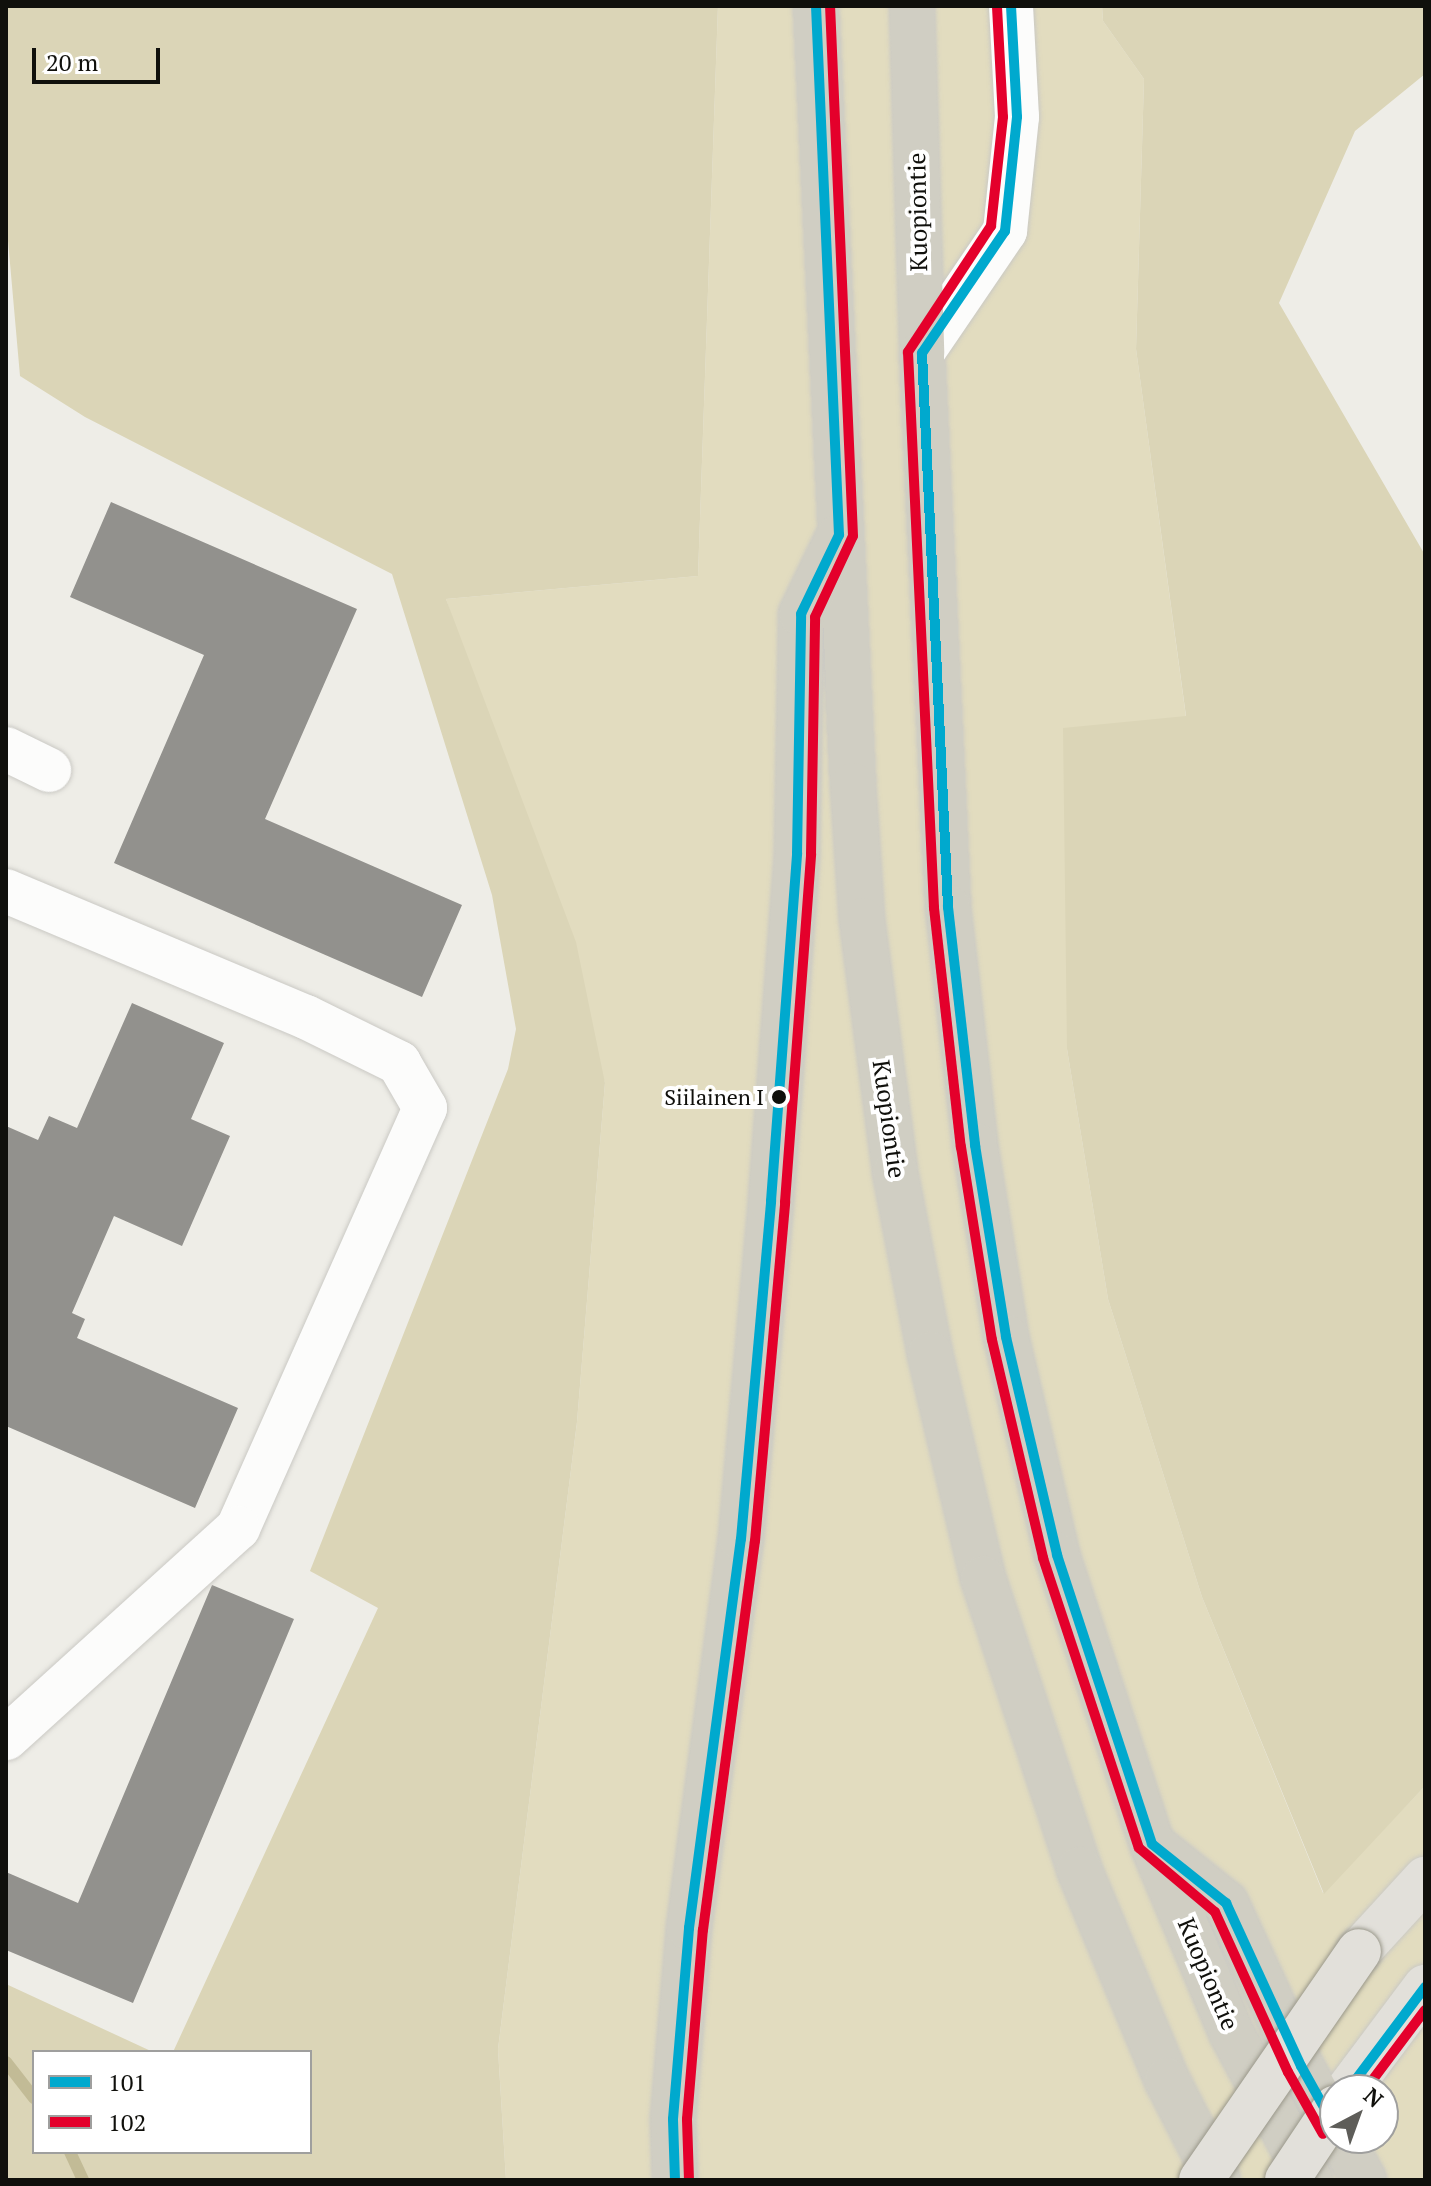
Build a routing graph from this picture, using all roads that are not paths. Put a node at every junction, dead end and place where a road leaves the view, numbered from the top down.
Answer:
1 (816, 6) edge
2 (912, 6) edge
3 (1011, 6) edge
4 (922, 353) junction
5 (839, 535) junction
6 (6, 749) edge
7 (49, 770) dead end
8 (6, 891) edge
9 (6, 1738) edge
10 (1152, 1844) junction
11 (1425, 1879) edge
12 (1414, 2000) edge
13 (1360, 2074) edge
14 (1319, 2098) edge
15 (1319, 2132) edge
16 (1350, 2154) edge
17 (675, 2180) edge
18 (1201, 2180) edge
19 (1218, 2180) edge
20 (1287, 2180) edge
21 (1310, 2180) edge
22 (1364, 2180) edge

1 - 5 highway, Kuopiontie
2 - 4 highway, Kuopiontie
3 - 4 lane
4 - 10 highway, Kuopiontie
5 - 17 highway
5 - 19 highway, Kuopiontie
6 - 7 lane
8 - 9 lane
10 - 14 highway
10 - 21 highway, Kuopiontie
11 - 18 main road, bridge
12 - 13 main road
15 - 20 main road, bridge
16 - 22 highway

